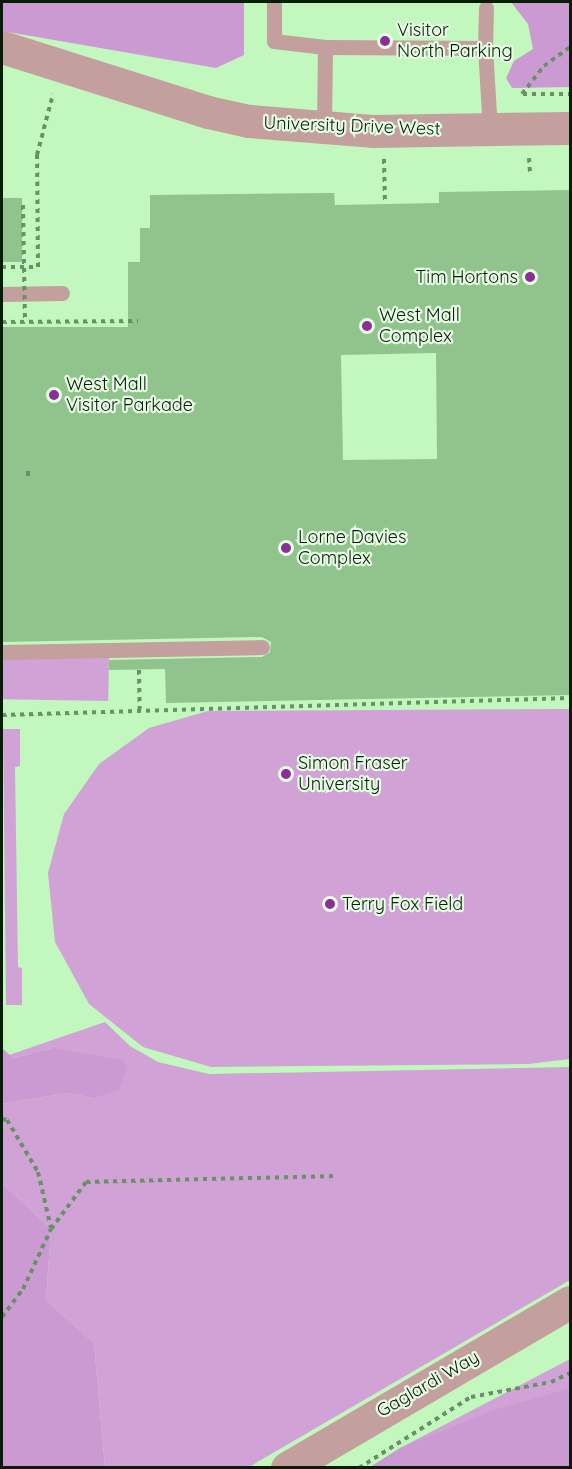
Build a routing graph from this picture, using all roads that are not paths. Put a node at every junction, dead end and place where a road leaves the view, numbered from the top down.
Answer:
1 (274, 2) edge
2 (486, 8) dead end
3 (2, 47) edge
4 (325, 47) junction
5 (485, 48) junction
6 (324, 128) junction
7 (570, 128) edge
8 (490, 130) junction
9 (62, 293) dead end
10 (2, 294) edge
11 (262, 647) dead end
12 (2, 652) edge
13 (570, 1302) edge
14 (287, 1467) edge

1 - 4 lane
2 - 5 lane
3 - 6 street, University Drive West
4 - 5 lane
4 - 6 lane
5 - 8 lane
6 - 8 street, University Drive West
7 - 8 street, University Drive West
9 - 10 lane
11 - 12 lane
13 - 14 street, Gaglardi Way

